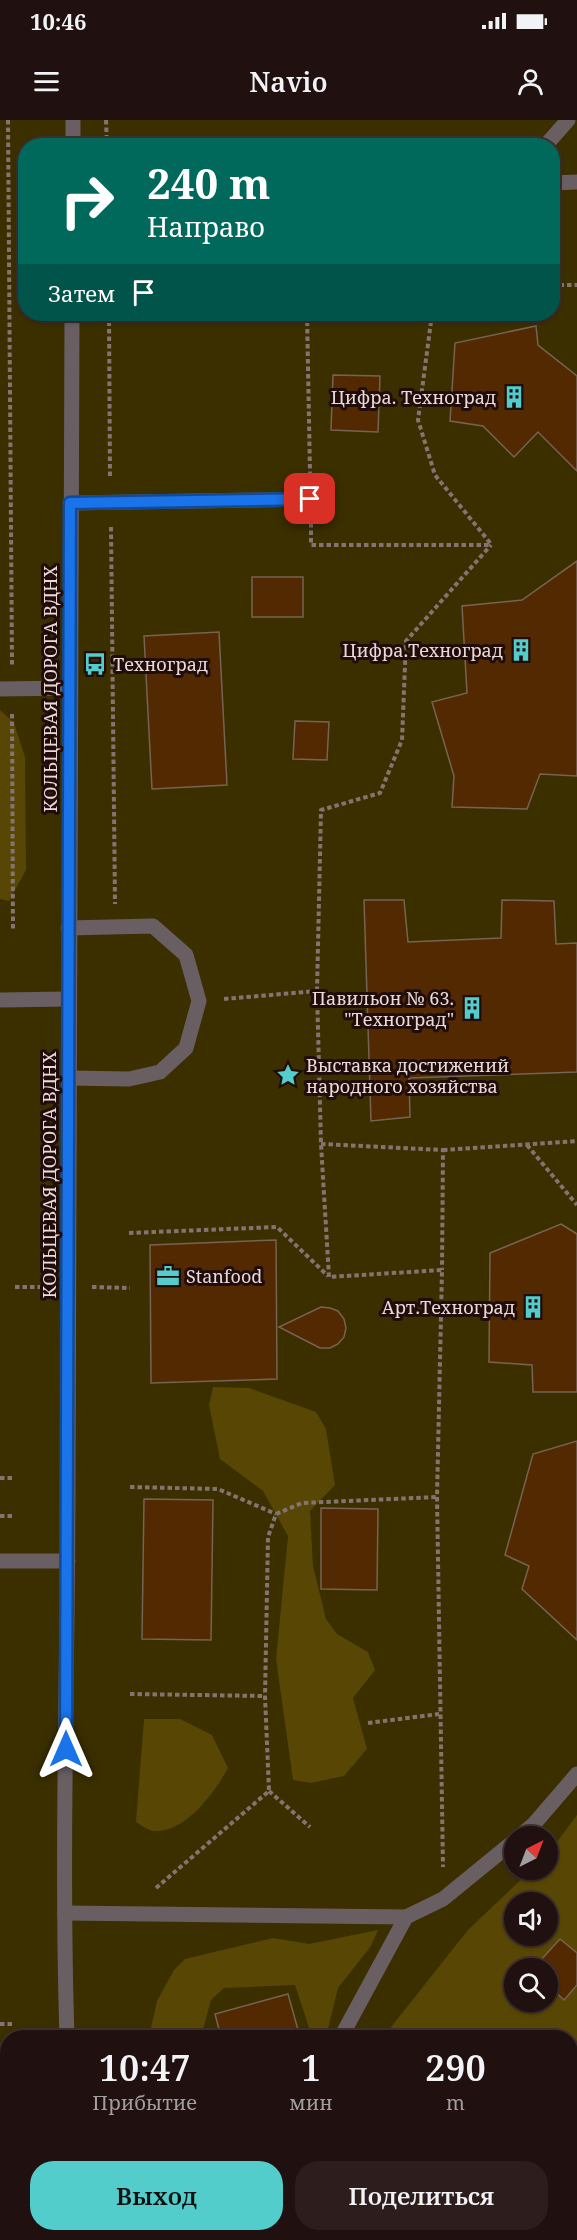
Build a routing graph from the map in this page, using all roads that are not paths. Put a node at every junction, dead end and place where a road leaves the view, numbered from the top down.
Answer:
1 (73, 120) edge
2 (568, 120) edge
3 (73, 138) edge
4 (552, 138) edge
5 (577, 182) edge
6 (560, 183) edge
7 (72, 321) edge
8 (310, 499) road end
9 (70, 503) junction
10 (70, 688) junction
11 (6, 689) edge
12 (68, 928) junction
13 (68, 999) junction
14 (0, 1000) edge
15 (68, 1078) junction
16 (0, 1561) edge
17 (68, 1561) junction
18 (577, 1774) edge
19 (532, 1826) edge
20 (504, 1848) edge
21 (65, 1912) junction
22 (406, 1917) junction
23 (67, 2030) edge
24 (345, 2030) edge

1 - 3 street
2 - 4 street
5 - 6 street
7 - 9 street, КОЛЬЦЕВАЯ ДОРОГА ВДНХ
8 - 9 street
9 - 10 street, КОЛЬЦЕВАЯ ДОРОГА ВДНХ
10 - 11 street
10 - 12 street, КОЛЬЦЕВАЯ ДОРОГА ВДНХ
12 - 13 street, КОЛЬЦЕВАЯ ДОРОГА ВДНХ
12 - 15 street
13 - 14 street
13 - 15 street, КОЛЬЦЕВАЯ ДОРОГА ВДНХ
15 - 17 street, КОЛЬЦЕВАЯ ДОРОГА ВДНХ
16 - 17 street
17 - 21 street, КОЛЬЦЕВАЯ ДОРОГА ВДНХ
18 - 19 street
20 - 22 street
21 - 22 street
21 - 23 street, КОЛЬЦЕВАЯ ДОРОГА ВДНХ
22 - 24 street

